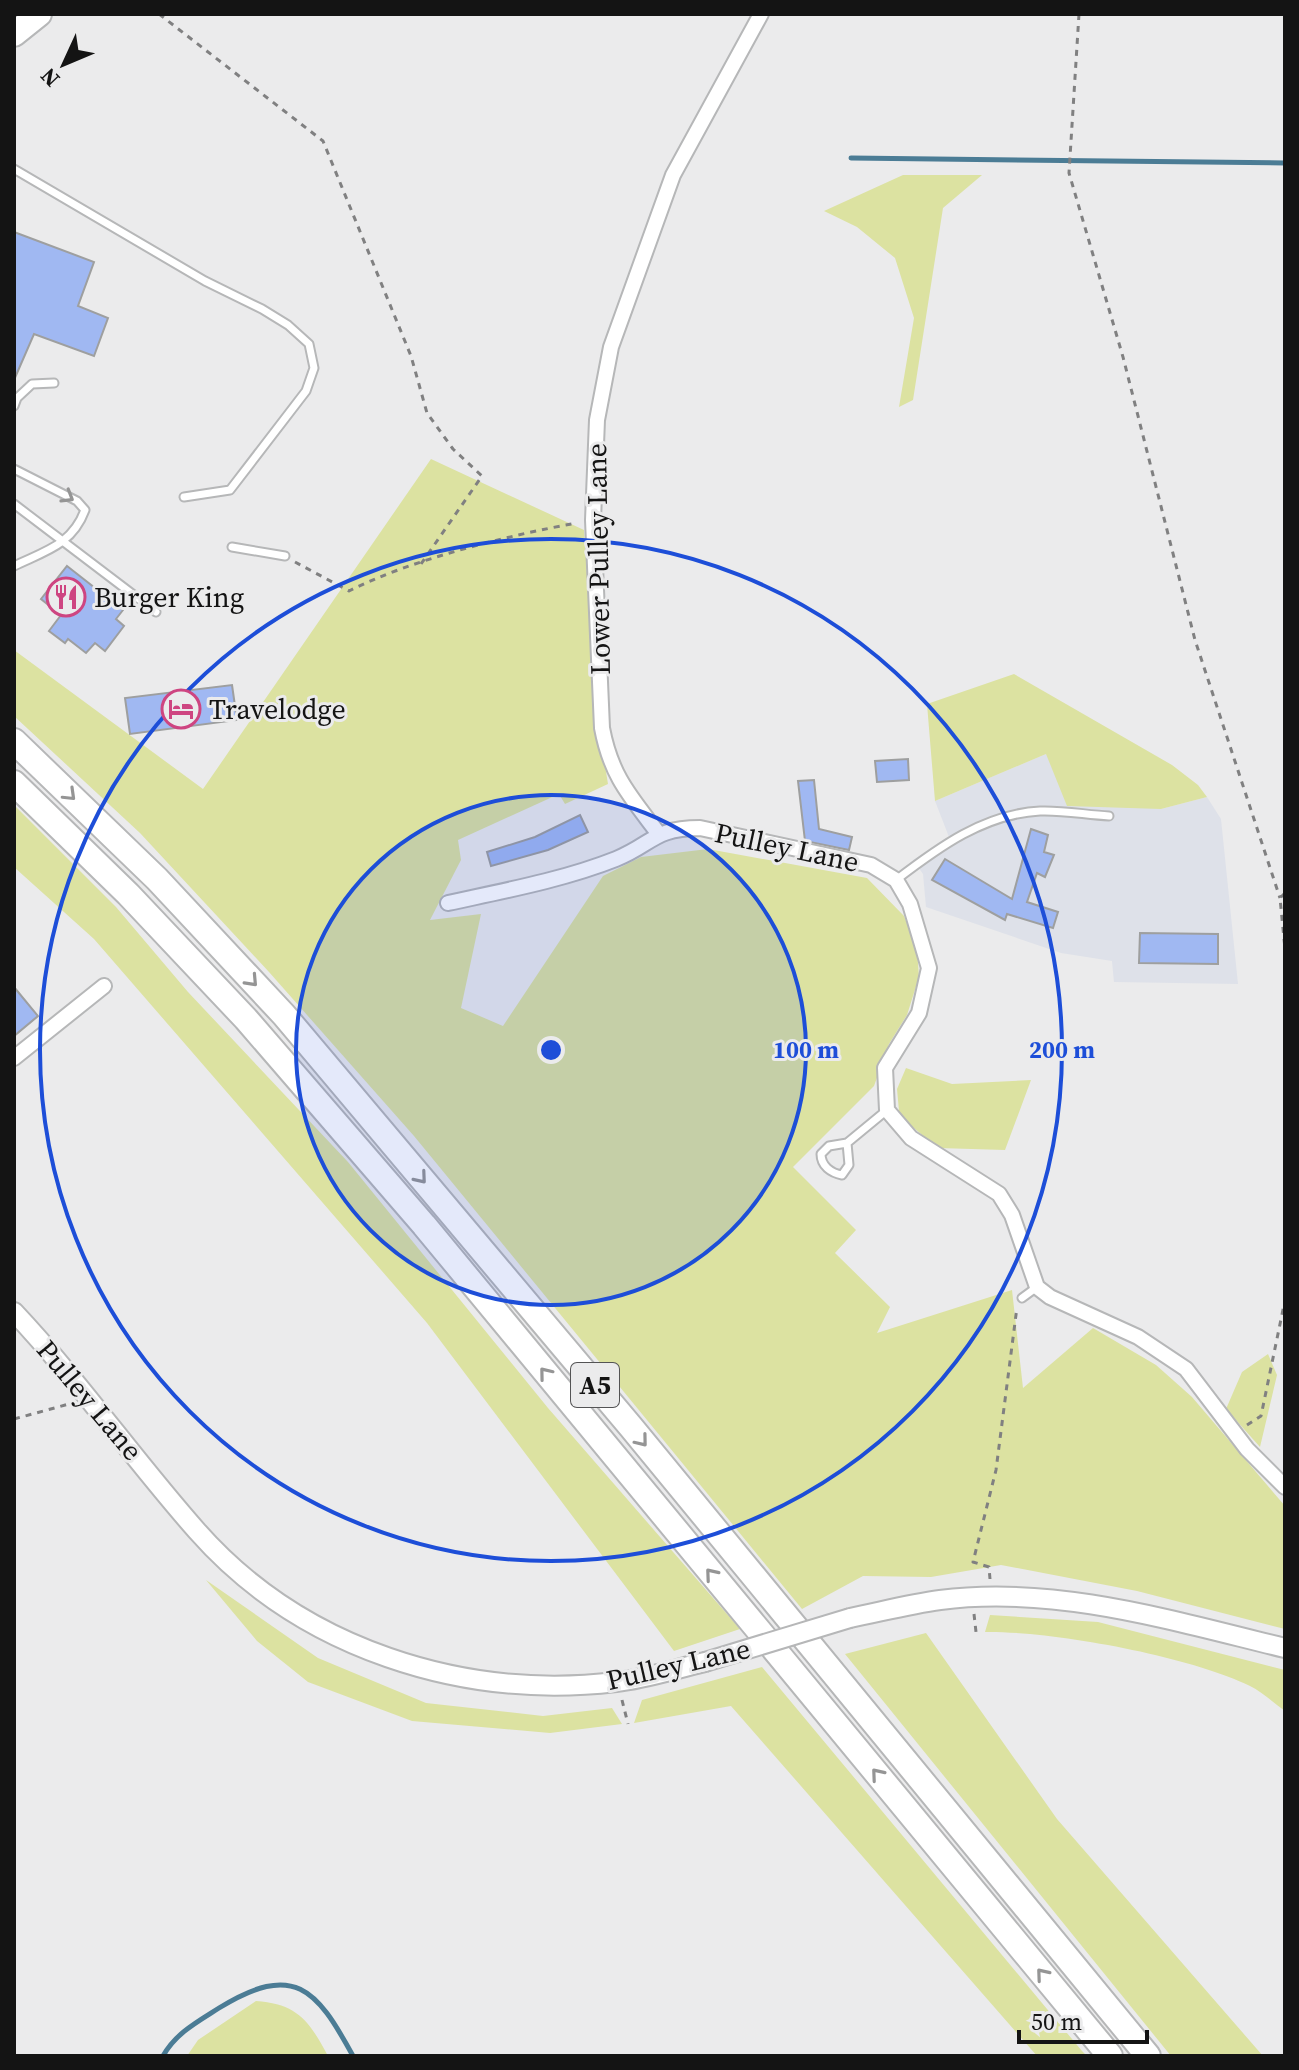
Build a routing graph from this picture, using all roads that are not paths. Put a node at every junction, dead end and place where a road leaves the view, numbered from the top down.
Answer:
1 (39, 14) edge
2 (761, 14) edge
3 (14, 34) edge
4 (14, 169) edge
5 (54, 383) dead end
6 (14, 406) edge
7 (14, 469) edge
8 (184, 497) dead end
9 (14, 504) edge
10 (63, 542) junction
11 (232, 547) dead end
12 (285, 556) road end
13 (14, 566) edge
14 (156, 612) dead end
15 (14, 741) edge
16 (14, 783) edge
17 (1109, 816) dead end
18 (658, 833) junction
19 (896, 880) junction
20 (448, 903) dead end
21 (104, 986) dead end
22 (14, 1058) edge
23 (887, 1110) junction
24 (847, 1143) junction
25 (1037, 1287) junction
26 (1022, 1298) road end
27 (14, 1312) edge
28 (1285, 1487) edge
29 (1285, 1648) edge
30 (1110, 2056) edge
31 (1148, 2056) edge

1 - 3 highway
2 - 18 street, Lower Pulley Lane
4 - 8 lane
5 - 6 lane
7 -> 10 lane
9 - 10 lane
10 - 13 lane
10 - 14 lane
11 - 12 lane
15 -> 31 highway, A5
30 -> 16 highway, A5
17 - 19 lane
18 - 19 street, Pulley Lane
18 - 20 street, Pulley Lane
19 - 23 street, Pulley Lane
21 - 22 street
23 - 24 lane
23 - 25 street
24 - 24 lane
25 - 26 lane
25 - 28 street
27 - 29 street, Pulley Lane, bridge

